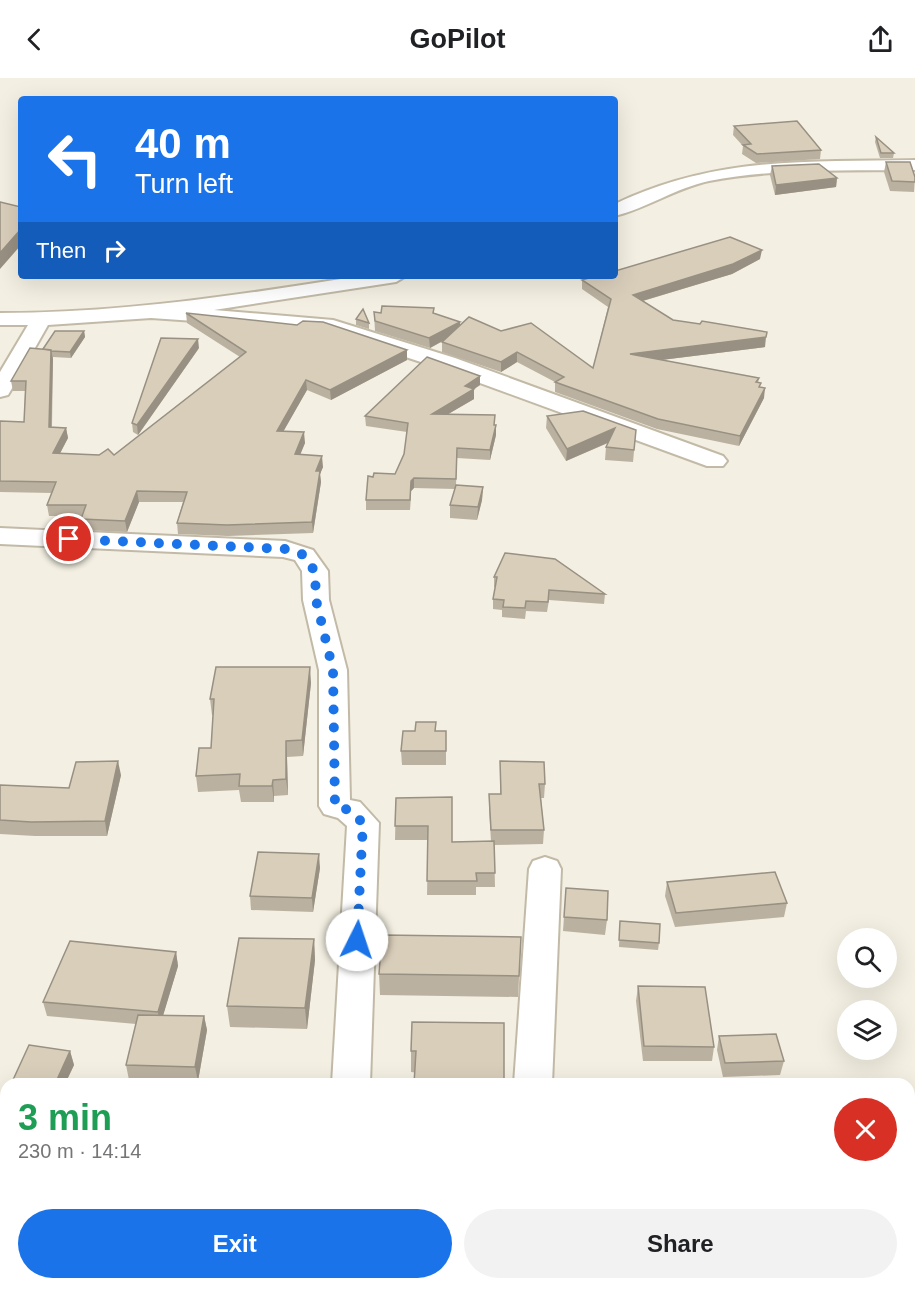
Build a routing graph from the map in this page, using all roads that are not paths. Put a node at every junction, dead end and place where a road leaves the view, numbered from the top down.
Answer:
1 (915, 165) edge
2 (618, 210) edge
3 (376, 279) edge
4 (151, 312) junction
5 (0, 319) edge
6 (41, 320) junction
7 (0, 390) edge
8 (715, 461) dead end
9 (0, 536) edge
10 (545, 868) dead end
11 (351, 1078) edge
12 (533, 1078) edge

1 - 2 street
3 - 4 street
4 - 6 street
4 - 8 street
5 - 6 street
6 - 7 street
9 - 11 street
10 - 12 street

